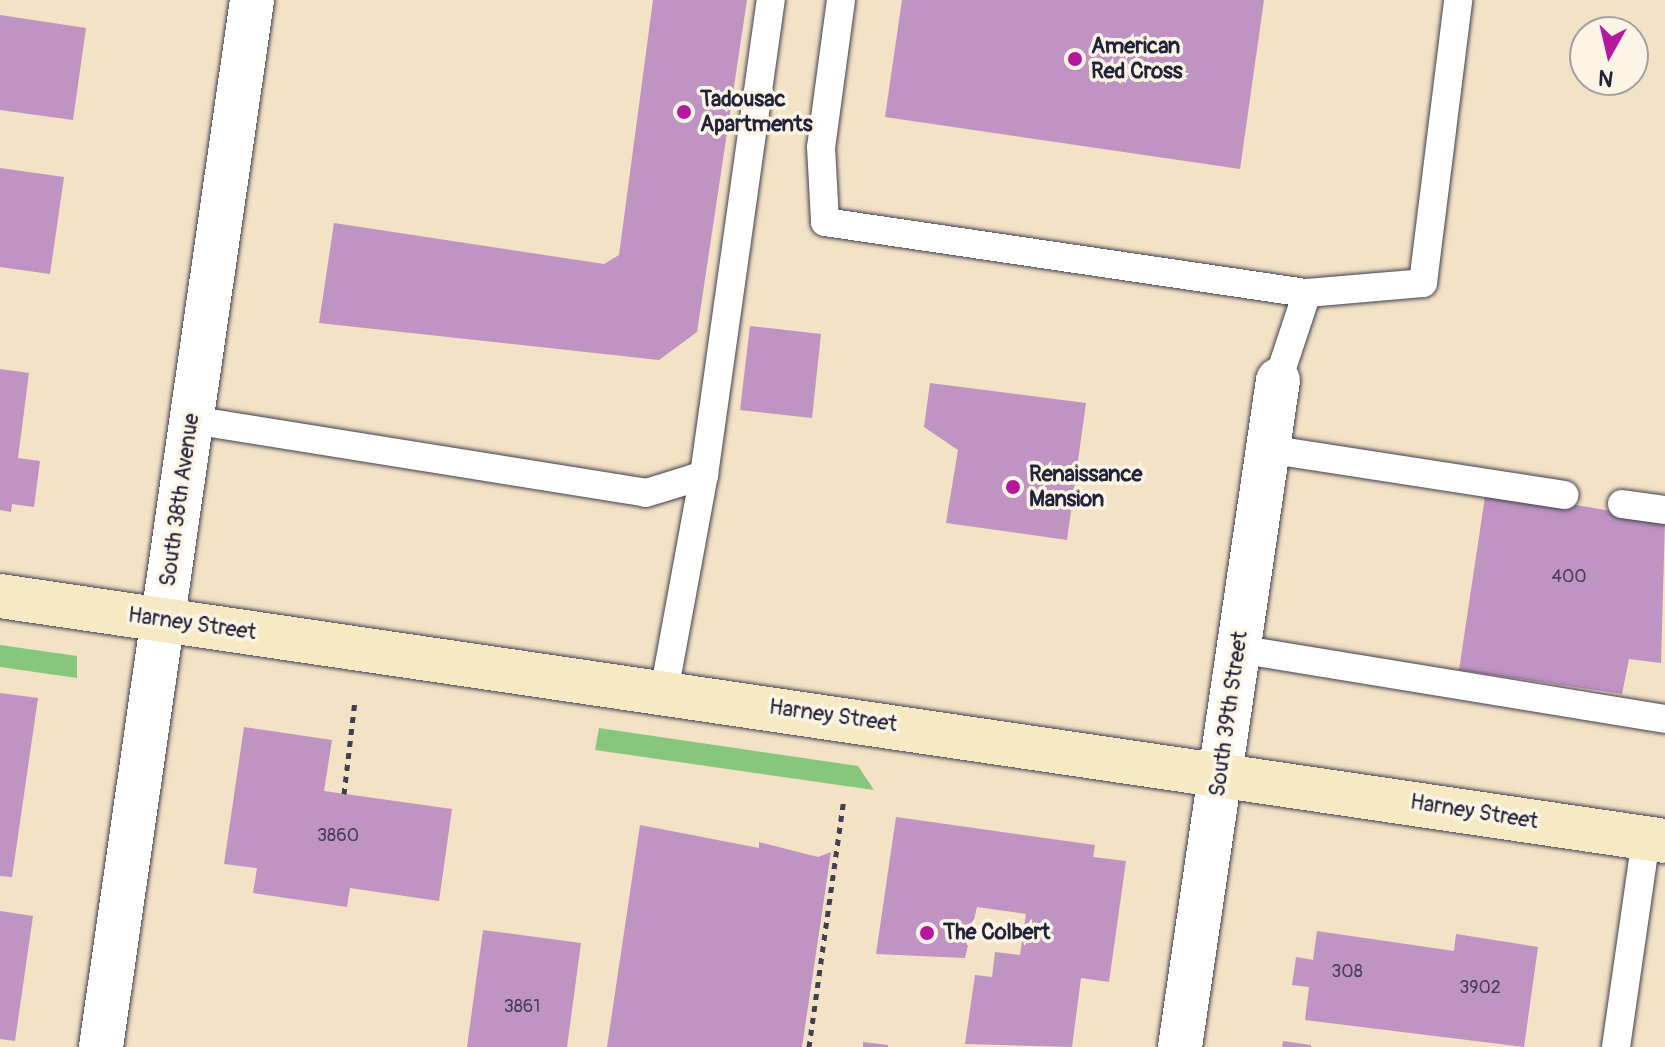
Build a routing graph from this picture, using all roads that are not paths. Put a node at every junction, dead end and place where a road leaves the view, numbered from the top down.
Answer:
1 (252, 0) edge
2 (771, 0) edge
3 (841, 0) edge
4 (1458, 0) edge
5 (1307, 293) junction
6 (1278, 380) joint
7 (192, 420) junction
8 (1267, 449) junction
9 (704, 475) junction
10 (1564, 495) dead end
11 (1622, 504) dead end
12 (1665, 510) edge
13 (0, 596) edge
14 (163, 619) junction
15 (1238, 649) junction
16 (664, 692) junction
17 (1665, 719) edge
18 (1220, 772) junction
19 (1655, 840) edge
20 (101, 1047) edge
21 (1180, 1047) edge
22 (1616, 1047) edge

1 - 7 street, South 38th Avenue
2 - 9 lane
3 - 5 lane
4 - 5 lane
5 - 6 lane
6 - 8 street, South 39th Street
7 - 9 lane
7 - 14 street, South 38th Avenue
8 - 10 lane
8 - 15 street, South 39th Street
9 - 16 lane
11 - 12 lane
13 - 14 main road, Harney Street
14 - 16 main road, Harney Street
14 - 20 street, South 38th Avenue
15 - 17 lane
15 - 18 street, South 39th Street
16 - 18 main road, Harney Street
18 - 19 main road, Harney Street
18 - 21 street, South 39th Street
19 - 22 lane

